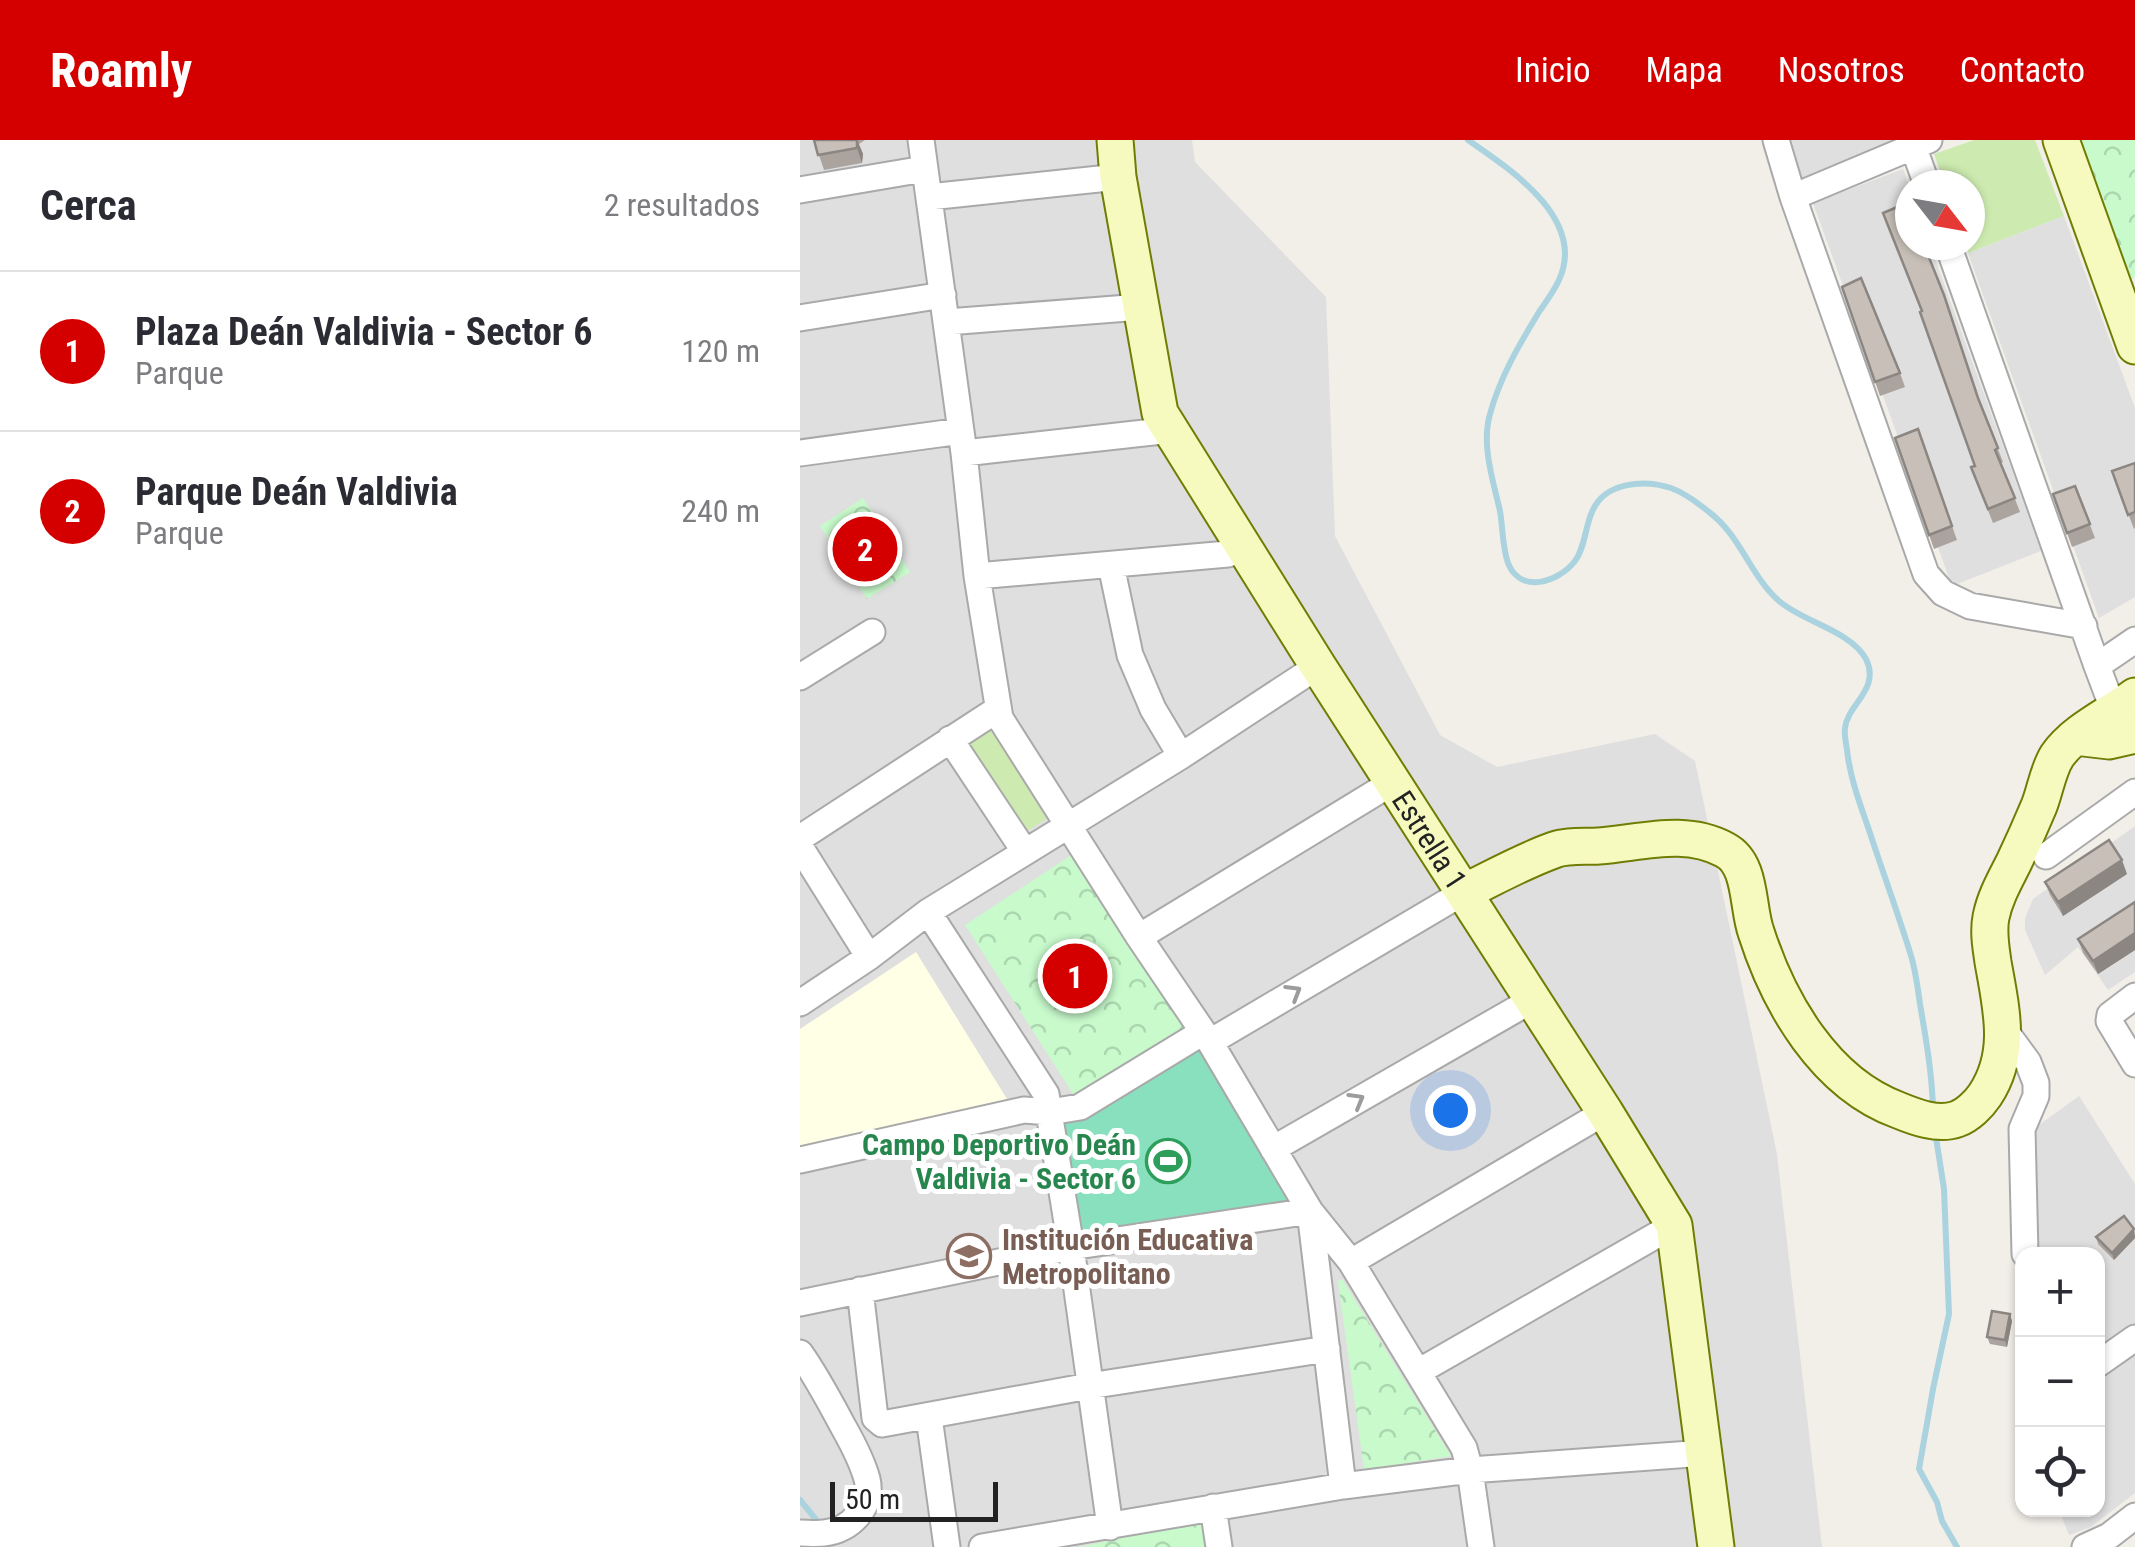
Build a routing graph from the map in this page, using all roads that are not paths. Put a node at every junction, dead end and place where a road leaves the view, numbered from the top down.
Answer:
1 (921, 140) edge
2 (1115, 140) edge
3 (1776, 140) edge
4 (2061, 140) edge
5 (1918, 142) edge
6 (924, 168) junction
7 (1924, 170) edge
8 (1118, 177) junction
9 (800, 190) edge
10 (929, 197) junction
11 (1792, 197) junction
12 (1953, 260) edge
13 (943, 295) junction
14 (1141, 307) junction
15 (800, 318) edge
16 (947, 322) junction
17 (2131, 323) edge
18 (1171, 430) junction
19 (962, 442) junction
20 (800, 452) edge
21 (1246, 548) junction
22 (1111, 565) junction
23 (977, 576) junction
24 (2084, 626) junction
25 (872, 632) dead end
26 (2135, 640) edge
27 (1318, 666) junction
28 (2097, 666) junction
29 (800, 677) edge
30 (998, 709) junction
31 (2129, 720) edge
32 (950, 739) junction
33 (1180, 756) junction
34 (1393, 782) junction
35 (2135, 792) edge
36 (1068, 825) junction
37 (800, 838) edge
38 (800, 846) edge
39 (1025, 852) junction
40 (2046, 856) dead end
41 (1464, 892) junction
42 (928, 912) junction
43 (1140, 936) junction
44 (869, 956) junction
45 (2135, 996) edge
46 (1532, 1000) junction
47 (800, 1003) edge
48 (2003, 1028) junction
49 (1207, 1037) junction
50 (2135, 1064) edge
51 (1050, 1112) junction
52 (1605, 1112) junction
53 (1273, 1149) junction
54 (800, 1160) edge
55 (1310, 1211) junction
56 (1674, 1225) junction
57 (2025, 1247) edge
58 (1071, 1248) junction
59 (1351, 1262) junction
60 (860, 1290) junction
61 (800, 1303) edge
62 (2135, 1338) edge
63 (1327, 1349) junction
64 (800, 1353) edge
65 (2105, 1359) edge
66 (1418, 1372) junction
67 (1089, 1386) junction
68 (929, 1416) junction
69 (1705, 1452) junction
70 (1470, 1470) junction
71 (1343, 1486) junction
72 (1212, 1508) junction
73 (2135, 1516) edge
74 (1110, 1527) junction
75 (800, 1533) edge
76 (1044, 1542) edge
77 (947, 1547) edge
78 (982, 1547) edge
79 (1219, 1547) edge
80 (1481, 1547) edge
81 (1716, 1547) edge
82 (2085, 1547) edge

1 - 6 street
2 - 8 street, Estrella 1
3 - 11 street
4 - 17 street
5 - 7 street
5 - 11 street
6 - 9 street
6 - 10 street
8 - 10 street
8 - 14 street, Estrella 1
10 - 13 street
11 - 24 street
12 - 24 street
13 - 15 street
13 - 16 street
14 - 16 street
14 - 18 street, Estrella 1
16 - 19 street
18 - 19 street
18 - 21 street, Estrella 1
19 - 20 street
19 - 23 street
21 - 22 street
21 - 27 street, Estrella 1
22 - 23 street
22 - 33 street
23 - 30 street
24 - 28 street
25 - 29 street
26 - 28 street
27 - 33 street
27 - 34 street, Estrella 1
28 - 31 street
30 - 32 street
30 - 36 street
31 - 48 street
32 - 37 street
32 - 39 street
33 - 36 street
34 - 41 street, Estrella 1
34 - 43 street
35 - 40 street
36 - 39 street
36 - 43 street
38 - 44 street
39 - 42 street
41 - 46 street, Estrella 1
41 - 48 street
49 -> 41 street
42 - 44 street
42 - 51 street
43 - 49 street
44 - 47 street
45 - 50 street
46 - 52 street, Estrella 1
53 -> 46 street
48 - 57 street
49 - 51 street
49 - 53 street
51 - 54 street
51 - 58 street
52 - 56 street, Estrella 1
52 - 59 street
53 - 55 street
55 - 58 street
55 - 59 street
55 - 63 street
56 - 66 street
56 - 69 street, Estrella 1
58 - 60 street
58 - 67 street
59 - 66 street
60 - 61 street
60 - 68 street
62 - 65 street
63 - 67 street
63 - 71 street
64 - 75 street
66 - 70 street
67 - 68 street
67 - 74 street
68 - 77 street
69 - 70 street
69 - 81 street, Estrella 1
70 - 71 street
70 - 80 street
71 - 72 street
72 - 74 street
72 - 79 street
73 - 82 street
74 - 76 street
76 - 78 street

